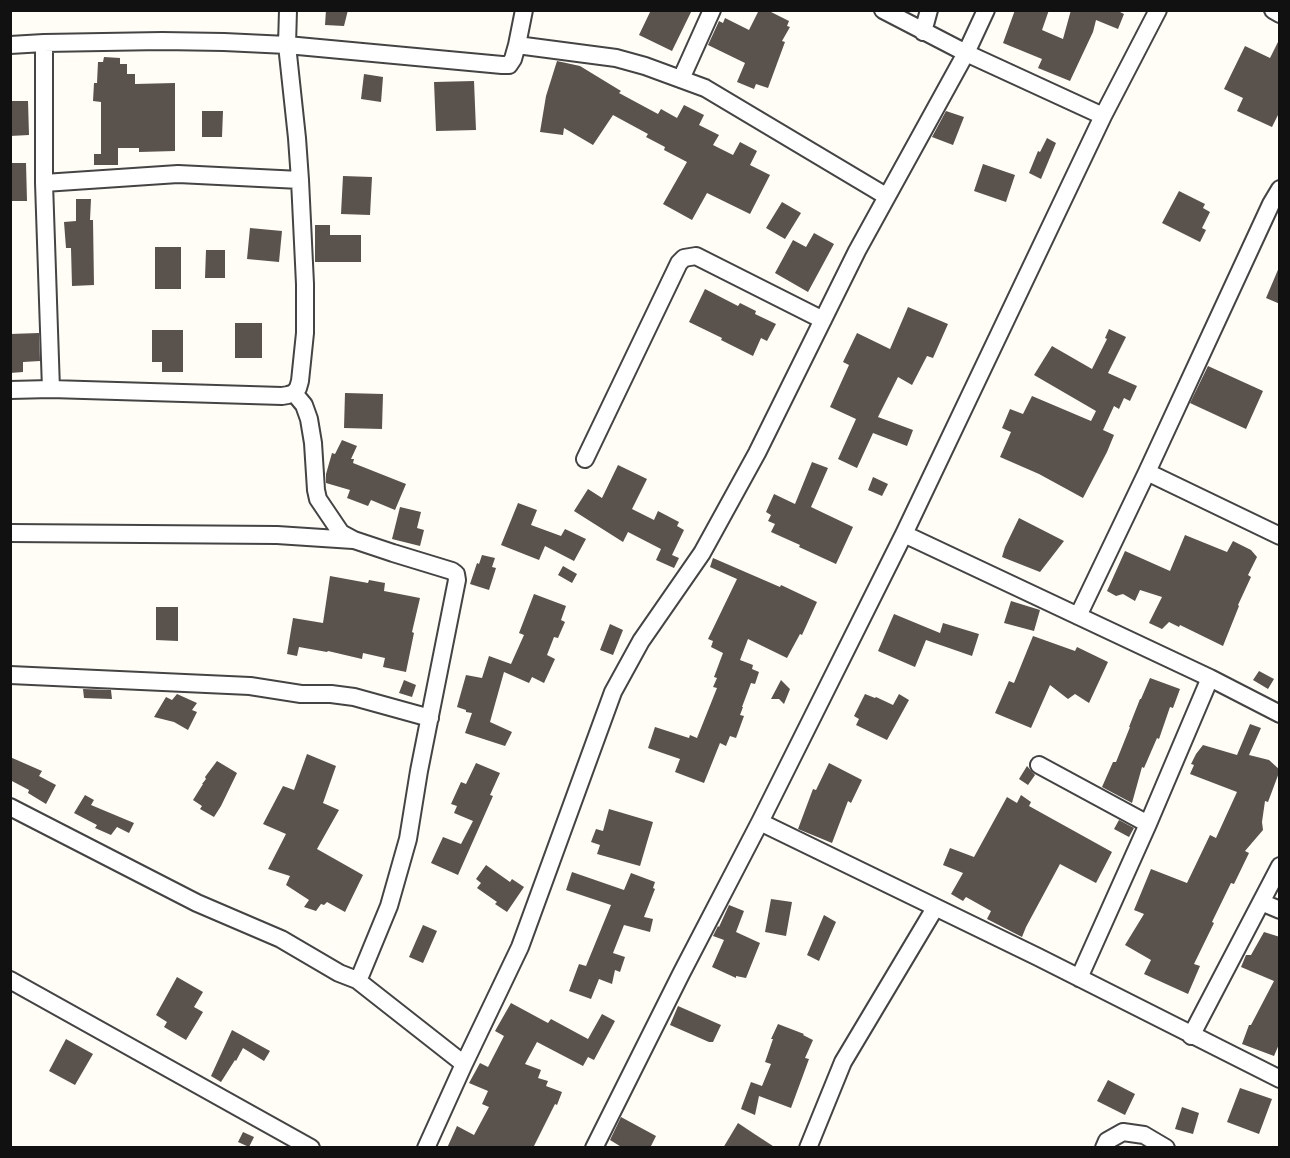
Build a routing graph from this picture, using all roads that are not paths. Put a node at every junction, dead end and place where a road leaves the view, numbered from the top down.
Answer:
1 (288, 10) edge
2 (524, 10) edge
3 (712, 10) edge
4 (882, 10) edge
5 (929, 10) edge
6 (986, 10) edge
7 (1158, 10) edge
8 (1273, 10) edge
9 (1280, 14) edge
10 (923, 32) junction
11 (44, 43) junction
12 (10, 45) edge
13 (287, 45) junction
14 (518, 45) junction
15 (966, 53) junction
16 (681, 79) junction
17 (1103, 116) junction
18 (300, 180) junction
19 (44, 183) junction
20 (1279, 191) edge
21 (886, 196) junction
22 (823, 320) junction
23 (51, 389) junction
24 (10, 390) edge
25 (294, 393) junction
26 (585, 459) dead end
27 (1147, 472) junction
28 (10, 533) edge
29 (904, 534) junction
30 (1280, 536) edge
31 (354, 540) junction
32 (1078, 615) junction
33 (10, 675) edge
34 (1210, 678) junction
35 (1280, 714) edge
36 (430, 718) junction
37 (1039, 765) dead end
38 (10, 807) edge
39 (760, 822) junction
40 (1148, 824) junction
41 (1280, 866) edge
42 (1261, 902) junction
43 (935, 908) junction
44 (1280, 910) edge
45 (1079, 978) junction
46 (10, 980) edge
47 (357, 980) junction
48 (1191, 1036) junction
49 (464, 1064) junction
50 (1280, 1079) edge
51 (311, 1148) edge
52 (426, 1148) edge
53 (594, 1148) edge
54 (808, 1148) edge
55 (1104, 1148) edge
56 (1166, 1148) edge

1 - 13 street
2 - 14 street
3 - 16 street
4 - 10 street
5 - 10 street
6 - 15 street
7 - 17 street
8 - 9 street
10 - 15 street
11 - 12 street
11 - 13 street
11 - 19 street
13 - 14 street
13 - 18 street
14 - 16 street
15 - 17 street
15 - 21 street
16 - 21 street
17 - 29 street
18 - 19 street
18 - 25 street
19 - 23 street
20 - 27 street
21 - 22 street
22 - 26 street
22 - 49 street
23 - 24 street
23 - 25 street
25 - 31 street
27 - 30 street
27 - 32 street
28 - 31 street
29 - 32 street
29 - 39 street
31 - 36 street
32 - 34 street
33 - 36 street
34 - 35 street
34 - 40 street
36 - 47 street
37 - 40 street
38 - 47 street
39 - 43 street
39 - 53 street
40 - 45 street
41 - 42 street
42 - 44 street
42 - 48 street
43 - 45 street
43 - 54 street
45 - 48 street
46 - 51 street
47 - 49 street
48 - 50 street
49 - 52 street
55 - 56 street

